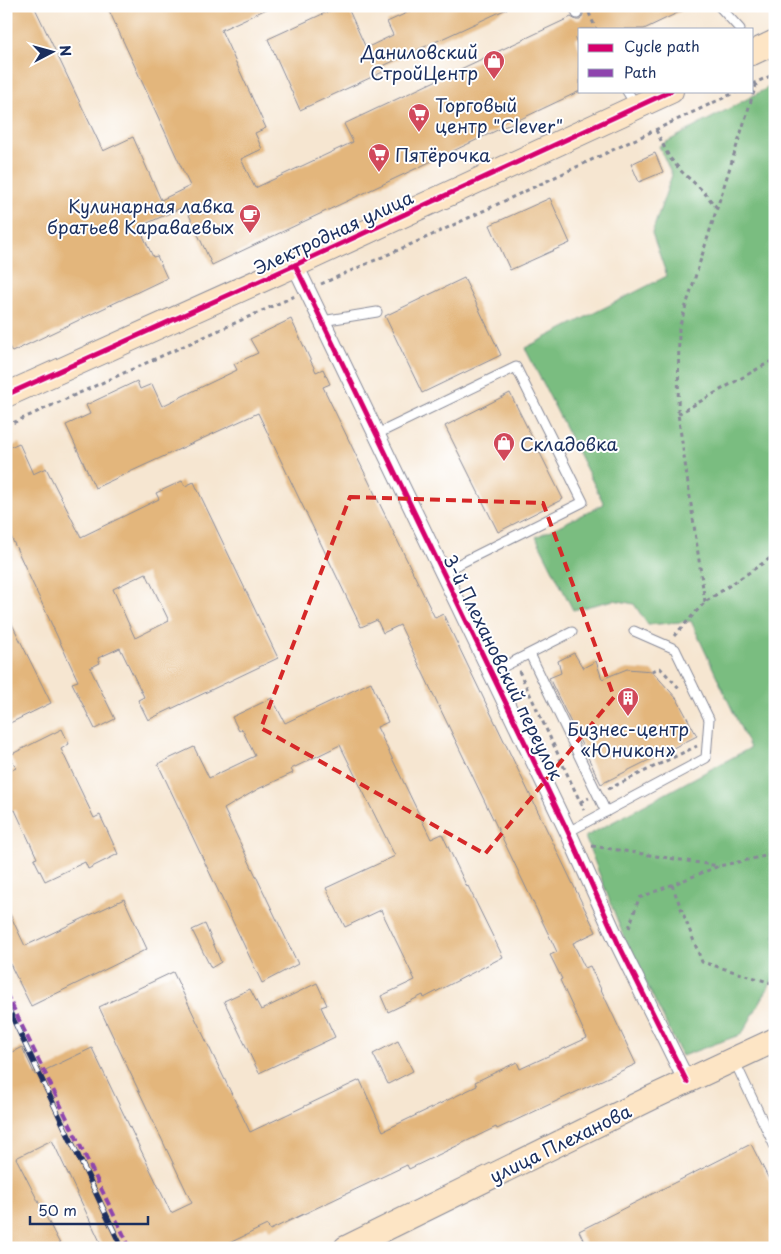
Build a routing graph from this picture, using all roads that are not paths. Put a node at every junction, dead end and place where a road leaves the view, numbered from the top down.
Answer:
1 (719, 6) edge
2 (739, 28) edge
3 (775, 42) edge
4 (754, 52) edge
5 (666, 92) edge
6 (632, 99) edge
7 (295, 265) junction
8 (377, 312) dead end
9 (322, 321) junction
10 (6, 395) edge
11 (377, 434) junction
12 (443, 572) junction
13 (634, 631) dead end
14 (572, 632) dead end
15 (530, 654) junction
16 (491, 672) junction
17 (606, 812) junction
18 (572, 830) junction
19 (775, 1040) edge
20 (734, 1060) junction
21 (687, 1082) junction
22 (775, 1147) edge
23 (346, 1248) edge

1 - 2 lane
3 - 4 street
5 - 6 street, Электродная улица
6 - 7 street, Электродная улица
7 - 9 street, 3-й Плехановский переулок
7 - 10 street, Электродная улица
8 - 9 lane
9 - 11 street, 3-й Плехановский переулок
11 - 12 street, 3-й Плехановский переулок
11 - 12 lane
12 - 16 street, 3-й Плехановский переулок
13 - 17 lane
14 - 15 lane
15 - 16 lane
15 - 17 lane
16 - 18 street, 3-й Плехановский переулок
17 - 18 lane
18 - 21 street, 3-й Плехановский переулок
19 - 20 street, улица Плеханова
20 - 21 street, улица Плеханова
20 - 22 lane
21 - 23 street, улица Плеханова

